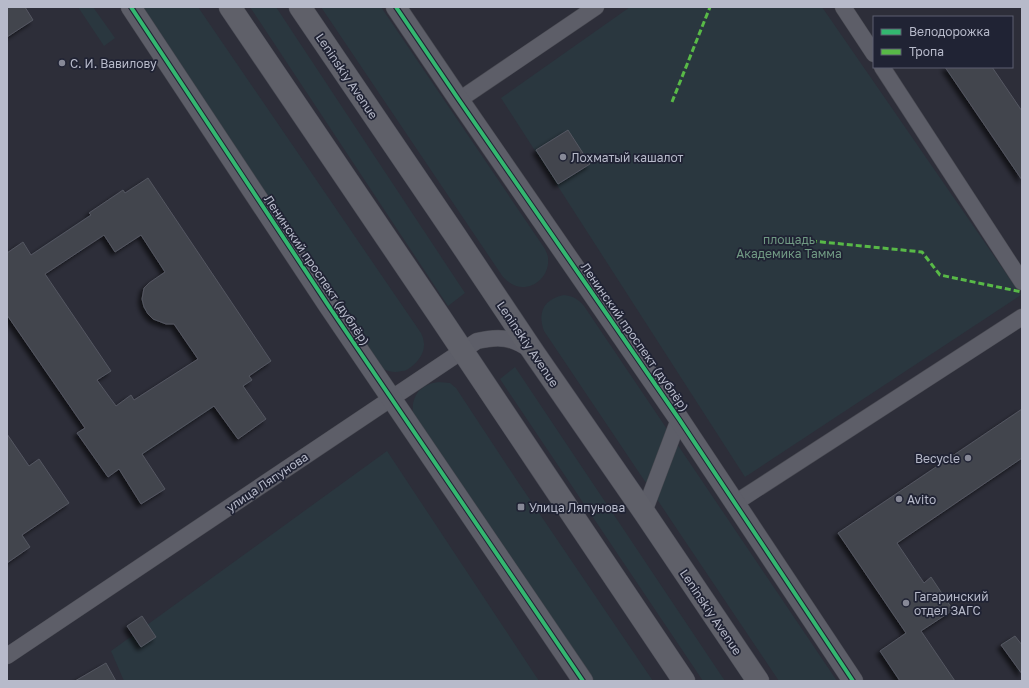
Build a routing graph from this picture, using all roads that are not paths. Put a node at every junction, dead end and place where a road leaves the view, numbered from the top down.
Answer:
1 (132, 7) edge
2 (230, 7) edge
3 (300, 7) edge
4 (396, 7) edge
5 (596, 7) edge
6 (843, 7) edge
7 (873, 52) edge
8 (883, 68) edge
9 (458, 100) junction
10 (1022, 282) edge
11 (1022, 317) edge
12 (463, 352) junction
13 (534, 353) junction
14 (391, 398) junction
15 (679, 419) junction
16 (735, 503) junction
17 (644, 512) junction
18 (7, 656) edge
19 (583, 681) edge
20 (684, 681) edge
21 (758, 681) edge
22 (852, 681) edge

1 - 14 street, Ленинский проспект (дублёр)
2 - 12 main road
3 - 13 main road, Leninskiy Avenue
4 - 9 street, Ленинский проспект (дублёр)
5 - 9 street
6 - 7 street
8 - 10 street
9 - 15 street, Ленинский проспект (дублёр)
11 - 16 street
12 - 13 street, улица Ляпунова
12 - 14 street, улица Ляпунова
12 - 20 main road
13 - 17 main road, Leninskiy Avenue
14 - 18 street, улица Ляпунова
14 - 19 street, Ленинский проспект (дублёр)
15 - 16 street, Ленинский проспект (дублёр)
15 - 17 street
16 - 22 street, Ленинский проспект (дублёр)
17 - 21 main road, Leninskiy Avenue

